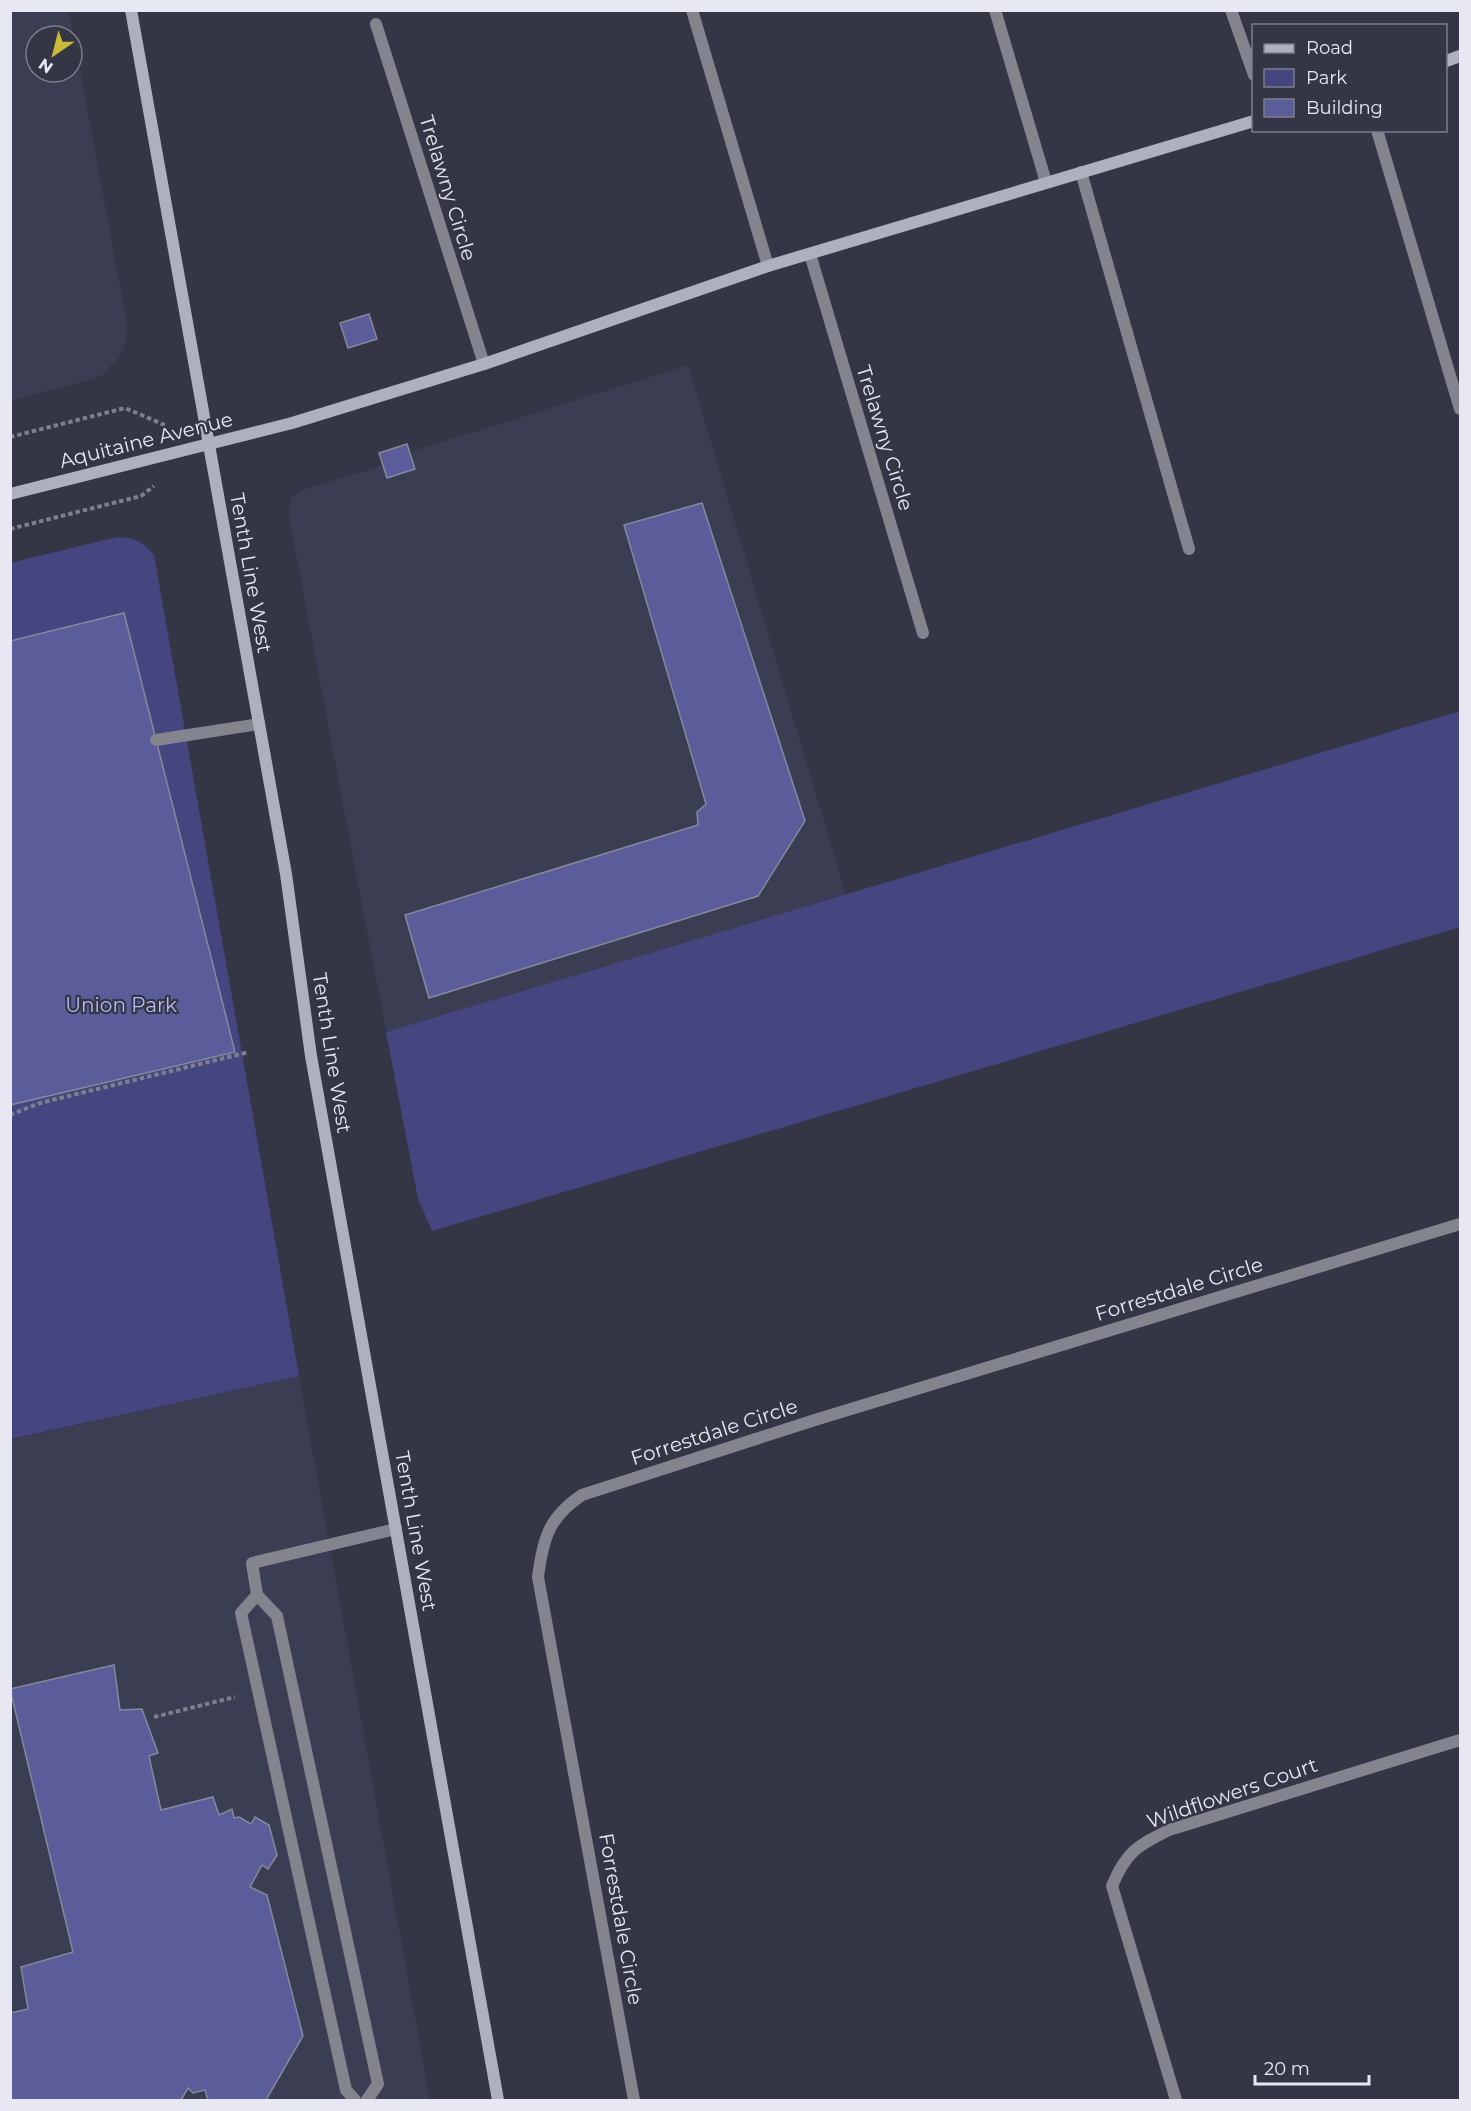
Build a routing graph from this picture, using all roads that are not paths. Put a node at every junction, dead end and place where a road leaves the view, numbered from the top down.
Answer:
1 (131, 10) edge
2 (692, 10) edge
3 (995, 10) edge
4 (1231, 10) edge
5 (376, 24) dead end
6 (1252, 69) edge
7 (1252, 122) edge
8 (1378, 132) edge
9 (1081, 172) junction
10 (1046, 182) junction
11 (810, 254) junction
12 (768, 266) junction
13 (484, 364) junction
14 (1461, 409) edge
15 (208, 445) junction
16 (10, 494) edge
17 (1189, 549) dead end
18 (923, 633) dead end
19 (259, 724) junction
20 (156, 740) dead end
21 (1461, 1224) edge
22 (396, 1529) junction
23 (257, 1595) junction
24 (1461, 1740) edge
25 (355, 2100) edge
26 (367, 2100) edge
27 (498, 2100) edge
28 (634, 2100) edge
29 (1176, 2100) edge

1 - 15 street, Tenth Line West
2 - 12 street
3 - 10 street
4 - 6 street
5 - 13 street, Trelawny Circle
7 - 9 street
8 - 14 street
9 - 10 street
9 - 17 street
10 - 11 street
11 - 12 street
11 - 18 street, Trelawny Circle
12 - 13 street
13 - 15 street, Aquitaine Avenue
15 - 16 street, Aquitaine Avenue
15 - 19 street, Tenth Line West
19 - 20 street
19 - 22 street, Tenth Line West
21 - 28 street, Forrestdale Circle
22 - 23 street
22 - 27 street, Tenth Line West
23 - 25 street
23 - 26 street
24 - 29 street, Wildflowers Court

